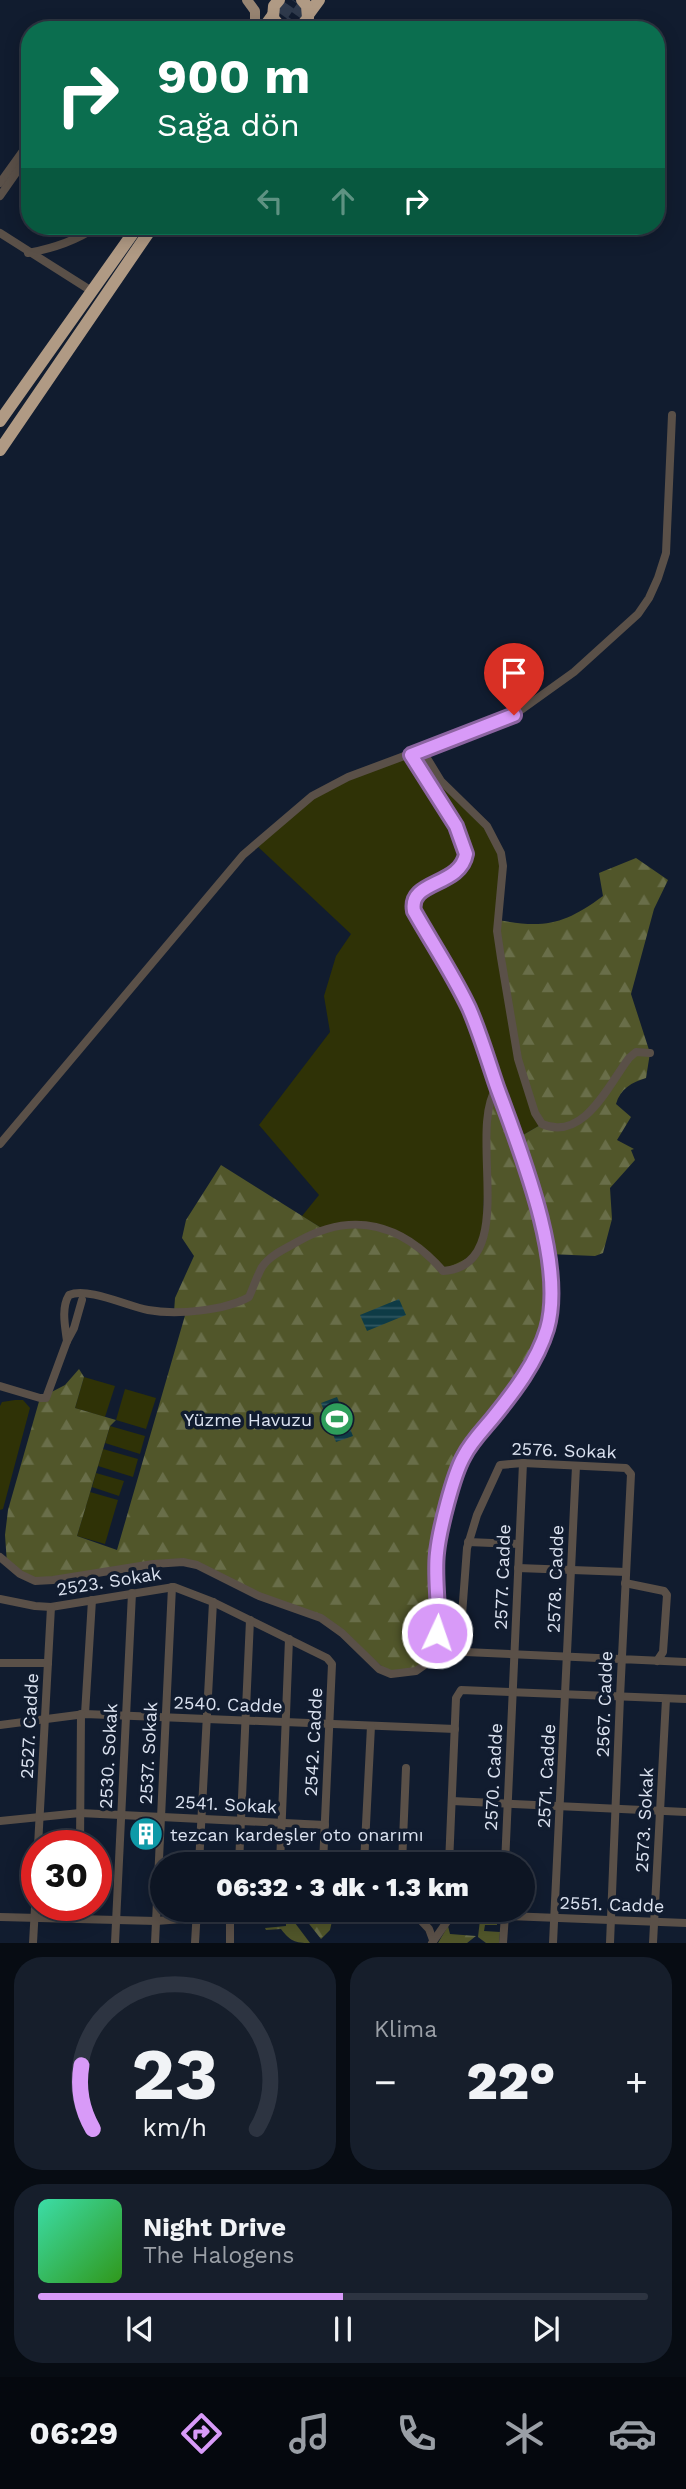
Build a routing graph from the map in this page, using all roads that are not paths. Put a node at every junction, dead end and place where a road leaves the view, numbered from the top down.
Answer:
1 (249, 0) edge
2 (279, 0) edge
3 (302, 0) edge
4 (319, 0) edge
5 (273, 14) junction
6 (308, 15) junction
7 (256, 21) edge
8 (268, 21) edge
9 (275, 21) edge
10 (306, 21) edge
11 (21, 154) edge
12 (21, 166) edge
13 (0, 183) edge
14 (0, 196) edge
15 (0, 233) edge
16 (84, 235) edge
17 (124, 235) edge
18 (131, 235) edge
19 (147, 235) edge
20 (157, 235) edge
21 (28, 253) junction
22 (116, 254) junction
23 (129, 263) junction
24 (90, 290) junction
25 (673, 415) dead end
26 (0, 421) edge
27 (0, 450) edge
28 (422, 750) junction
29 (411, 755) junction
30 (650, 1053) dead end
31 (497, 1087) junction
32 (0, 1144) edge
33 (82, 1300) dead end
34 (67, 1341) junction
35 (3, 1388) edge
36 (523, 1463) junction
37 (576, 1466) junction
38 (626, 1468) joint
39 (468, 1542) junction
40 (519, 1544) junction
41 (0, 1557) edge
42 (518, 1568) junction
43 (572, 1570) junction
44 (626, 1572) junction
45 (625, 1583) junction
46 (172, 1587) junction
47 (132, 1593) junction
48 (0, 1599) edge
49 (92, 1600) junction
50 (212, 1602) junction
51 (51, 1606) junction
52 (250, 1620) junction
53 (289, 1639) junction
54 (514, 1654) junction
55 (568, 1657) junction
56 (622, 1659) junction
57 (657, 1661) junction
58 (48, 1662) junction
59 (686, 1662) edge
60 (0, 1663) edge
61 (332, 1664) joint
62 (513, 1691) junction
63 (566, 1694) junction
64 (620, 1697) junction
65 (666, 1699) junction
66 (686, 1699) edge
67 (83, 1714) junction
68 (126, 1716) junction
69 (166, 1717) junction
70 (206, 1718) junction
71 (45, 1719) junction
72 (246, 1720) junction
73 (286, 1722) junction
74 (329, 1724) junction
75 (0, 1725) edge
76 (371, 1726) junction
77 (455, 1729) junction
78 (0, 1736) edge
79 (406, 1768) dead end
80 (452, 1801) junction
81 (508, 1804) junction
82 (561, 1806) junction
83 (616, 1809) junction
84 (660, 1811) junction
85 (686, 1812) edge
86 (80, 1813) junction
87 (121, 1815) junction
88 (40, 1817) junction
89 (161, 1817) junction
90 (201, 1819) junction
91 (0, 1821) edge
92 (241, 1821) junction
93 (282, 1822) junction
94 (324, 1825) junction
95 (39, 1830) edge
96 (80, 1830) edge
97 (159, 1852) edge
98 (200, 1852) edge
99 (240, 1852) edge
100 (281, 1852) edge
101 (323, 1852) edge
102 (365, 1852) edge
103 (402, 1852) edge
104 (450, 1852) edge
105 (506, 1852) edge
106 (535, 1916) edge
107 (0, 1917) edge
108 (21, 1918) edge
109 (555, 1918) junction
110 (611, 1920) junction
111 (34, 1921) edge
112 (112, 1921) edge
113 (116, 1921) junction
114 (150, 1921) edge
115 (156, 1922) edge
116 (196, 1922) edge
117 (234, 1922) edge
118 (422, 1922) edge
119 (443, 1922) edge
120 (503, 1922) edge
121 (654, 1922) junction
122 (686, 1923) edge
123 (432, 1942) edge
124 (33, 1943) edge
125 (115, 1943) edge
126 (155, 1943) edge
127 (195, 1943) edge
128 (230, 1943) edge
129 (503, 1943) edge
130 (553, 1943) edge
131 (610, 1943) edge
132 (653, 1943) edge

1 - 5 main road
1 - 7 main road
2 - 5 highway
3 - 6 highway
4 - 6 highway
5 - 8 highway
5 - 9 highway
6 - 10 highway
11 - 13 street
12 - 14 street
15 - 21 street
16 - 21 street
17 - 22 highway
18 - 22 highway
19 - 23 highway
20 - 23 highway
21 - 24 street
22 - 24 highway
23 - 27 highway
24 - 26 highway
25 - 28 street
28 - 29 street
28 - 30 street
29 - 31 street
29 - 32 street
31 - 34 street
31 - 41 street
33 - 34 street
34 - 35 street
36 - 37 street, 2576. Sokak
36 - 39 street, 2576. Sokak
36 - 40 street, 2577. Cadde
37 - 38 street, 2576. Sokak
37 - 43 street, 2578. Cadde
38 - 44 street, 2567. Cadde
39 - 40 street
39 - 54 street, 2576. Sokak
40 - 42 street, 2577. Cadde
42 - 43 street
42 - 54 street, 2577. Cadde
43 - 44 street
43 - 55 street, 2578. Cadde
44 - 45 street, 2567. Cadde
45 - 56 street, 2567. Cadde
45 - 57 street
46 - 47 street, 2523. Sokak
46 - 50 street, 2523. Sokak
46 - 69 street, 2537. Sokak
47 - 49 street, 2523. Sokak
47 - 68 street, 2530. Sokak
48 - 51 street, 2523. Sokak
49 - 51 street, 2523. Sokak
49 - 67 street
50 - 52 street, 2523. Sokak
50 - 70 street
51 - 58 street, 2527. Cadde
52 - 53 street, 2523. Sokak
52 - 72 street
53 - 61 street, 2523. Sokak
53 - 73 street
54 - 55 street, 2576. Sokak
54 - 62 street, 2577. Cadde
55 - 56 street, 2576. Sokak
55 - 63 street, 2578. Cadde
56 - 57 street, 2576. Sokak
56 - 64 street, 2567. Cadde
57 - 59 street, 2576. Sokak
58 - 60 street
58 - 71 street, 2527. Cadde
61 - 74 street, 2542. Cadde
62 - 63 street
62 - 77 street
62 - 81 street, 2570. Cadde
63 - 64 street
63 - 82 street, 2571. Cadde
64 - 65 street
64 - 83 street, 2567. Cadde
65 - 66 street
65 - 84 street, 2573. Sokak
67 - 68 street, 2540. Cadde
67 - 71 street, 2540. Cadde
67 - 86 street
68 - 69 street, 2540. Cadde
68 - 87 street, 2530. Sokak
69 - 70 street, 2540. Cadde
69 - 89 street, 2537. Sokak
70 - 72 street, 2540. Cadde
70 - 90 street
71 - 75 street, 2540. Cadde
71 - 88 street, 2527. Cadde
72 - 73 street, 2540. Cadde
72 - 92 street
73 - 74 street, 2540. Cadde
73 - 93 street
74 - 76 street, 2540. Cadde
74 - 94 street, 2542. Cadde
75 - 78 street
76 - 77 street, 2540. Cadde
76 - 102 street
77 - 80 street
79 - 103 street
80 - 81 street
80 - 104 street
81 - 82 street
81 - 105 street, 2570. Cadde
82 - 83 street
82 - 109 street, 2571. Cadde
83 - 84 street
83 - 110 street, 2567. Cadde
84 - 85 street
84 - 121 street, 2573. Sokak
86 - 87 street, 2541. Sokak
86 - 88 street, 2541. Sokak
86 - 96 street
87 - 89 street, 2541. Sokak
87 - 113 street, 2530. Sokak
88 - 91 street, 2541. Sokak
88 - 95 street, 2527. Cadde
89 - 90 street, 2541. Sokak
89 - 97 street, 2537. Sokak
90 - 92 street, 2541. Sokak
90 - 98 street
92 - 93 street, 2541. Sokak
92 - 99 street
93 - 94 street, 2541. Sokak
93 - 100 street
94 - 101 street, 2542. Cadde
106 - 109 street, 2551. Cadde
107 - 108 street
109 - 110 street, 2551. Cadde
109 - 130 street, 2571. Cadde
110 - 121 street, 2551. Cadde
110 - 131 street, 2567. Cadde
111 - 124 street
112 - 113 street
113 - 114 street
113 - 125 street, 2530. Sokak
115 - 126 street, 2537. Sokak
116 - 127 street
117 - 128 street
118 - 123 street
119 - 123 street
120 - 129 street
121 - 122 street, 2551. Cadde
121 - 132 street, 2573. Sokak

